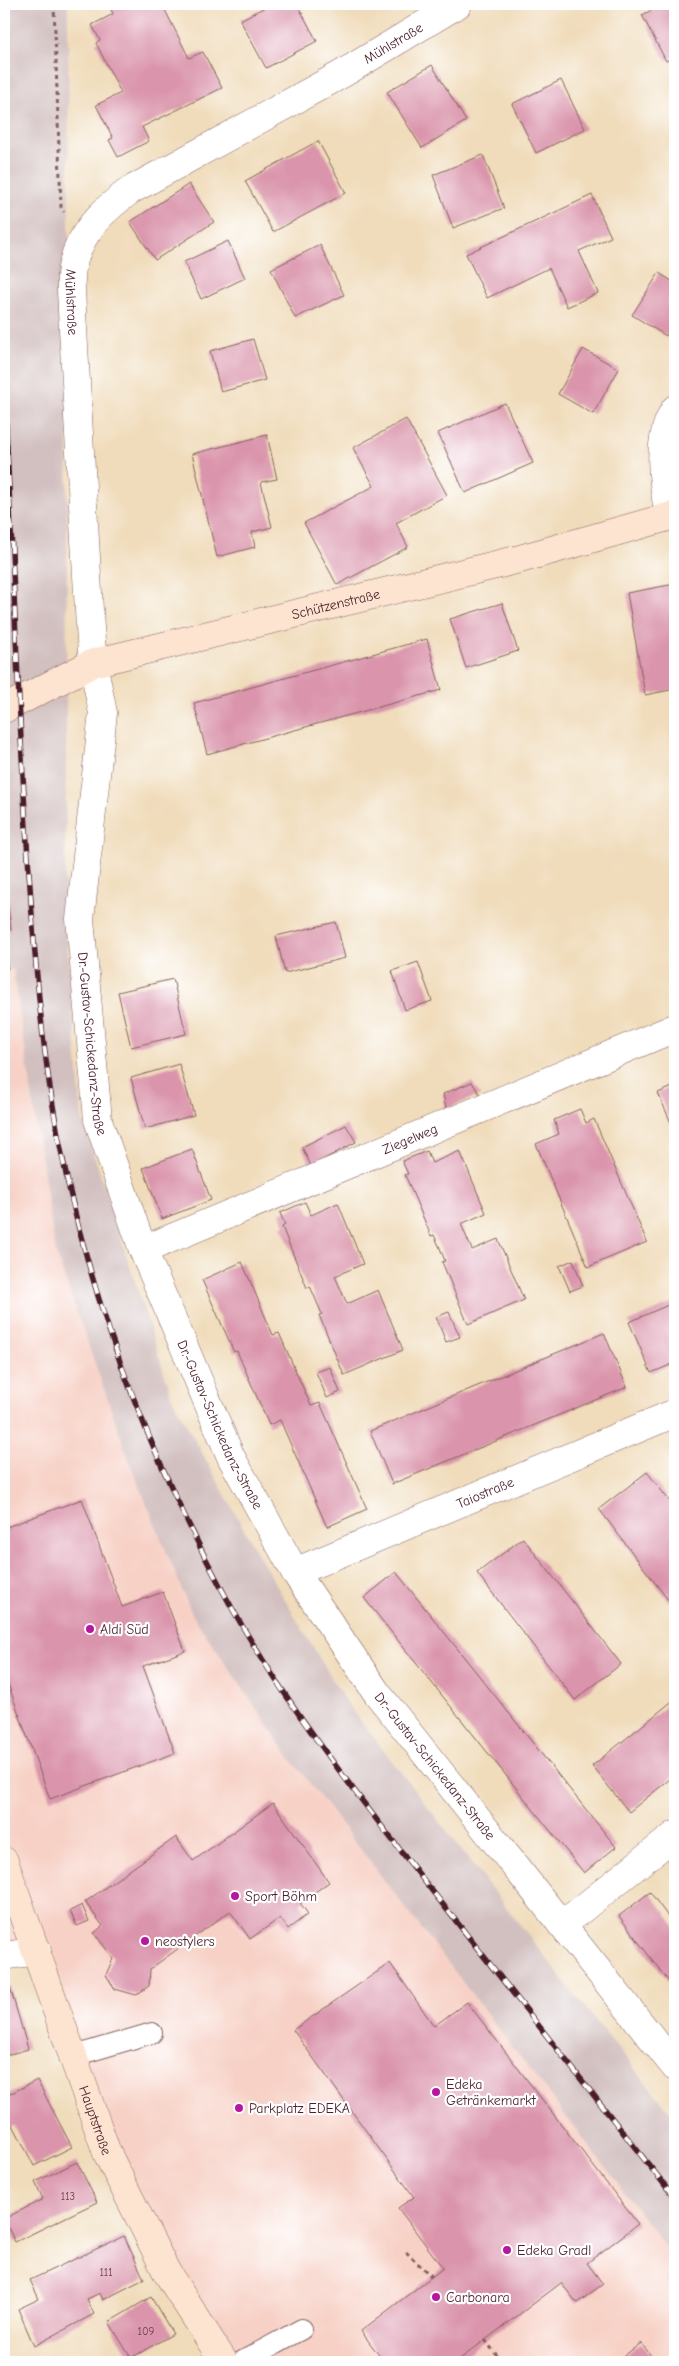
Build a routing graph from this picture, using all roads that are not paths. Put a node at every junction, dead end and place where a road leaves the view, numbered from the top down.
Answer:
1 (458, 4) edge
2 (675, 409) edge
3 (672, 516) edge
4 (93, 662) junction
5 (4, 709) edge
6 (675, 1028) edge
7 (144, 1250) junction
8 (675, 1413) edge
9 (295, 1572) junction
10 (675, 1836) edge
11 (4, 1861) edge
12 (562, 1925) junction
13 (37, 1951) junction
14 (4, 1956) edge
15 (152, 2033) dead end
16 (74, 2056) junction
17 (675, 2067) edge
18 (302, 2329) dead end
19 (224, 2362) edge
20 (241, 2362) edge

1 - 4 street, Mühlstraße
2 - 3 street
3 - 4 street, Schützenstraße
4 - 5 street, Schützenstraße
4 - 7 street, Dr.-Gustav-Schickedanz-Straße
6 - 7 street, Ziegelweg
7 - 9 street, Dr.-Gustav-Schickedanz-Straße
8 - 9 street, Taiostraße
9 - 12 street, Dr.-Gustav-Schickedanz-Straße
10 - 12 street
11 - 13 street, Hauptstraße
12 - 17 street, Dr.-Gustav-Schickedanz-Straße
13 - 14 street
13 - 16 street, Hauptstraße
15 - 16 lane
16 - 19 street, Hauptstraße
18 - 20 lane

